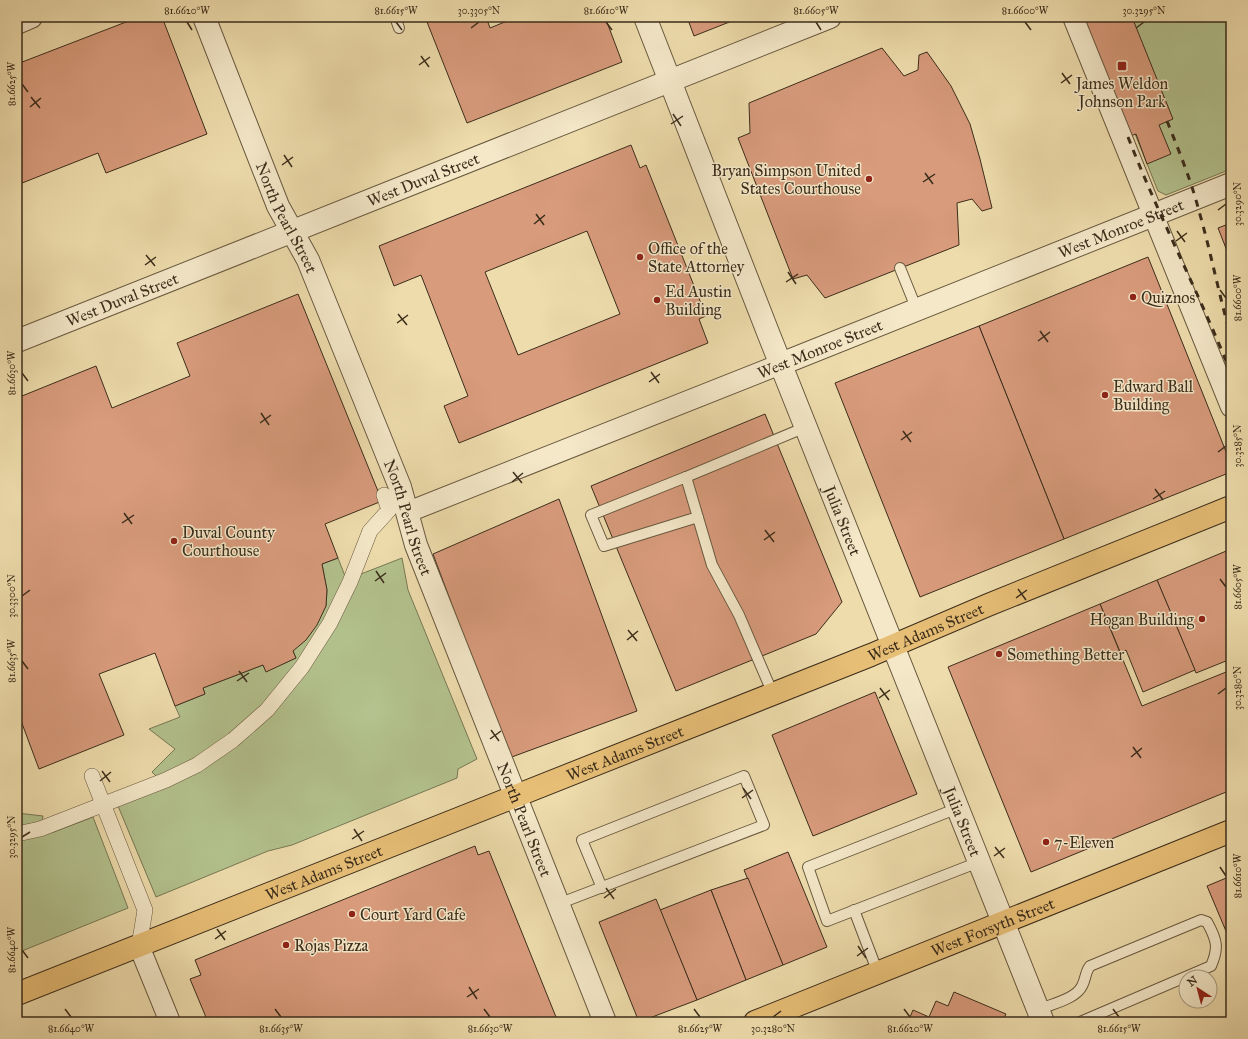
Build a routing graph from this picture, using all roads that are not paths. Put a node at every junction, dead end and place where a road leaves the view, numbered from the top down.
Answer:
1 (31, 17) edge
2 (204, 17) edge
3 (395, 17) edge
4 (646, 17) edge
5 (830, 17) edge
6 (1073, 17) edge
7 (17, 23) edge
8 (399, 28) dead end
9 (670, 81) junction
10 (1231, 184) edge
11 (1153, 216) junction
12 (292, 232) junction
13 (900, 268) dead end
14 (917, 310) junction
15 (17, 341) edge
16 (781, 364) junction
17 (1231, 407) edge
18 (806, 427) junction
19 (686, 477) junction
20 (384, 495) dead end
21 (1231, 507) edge
22 (408, 512) junction
23 (698, 517) junction
24 (893, 646) junction
25 (773, 694) junction
26 (92, 776) dead end
27 (515, 796) junction
28 (103, 804) junction
29 (958, 808) junction
30 (1231, 831) edge
31 (17, 834) edge
32 (979, 862) junction
33 (602, 888) junction
34 (558, 904) junction
35 (854, 910) junction
36 (1003, 922) junction
37 (138, 946) junction
38 (878, 973) junction
39 (17, 994) edge
40 (1041, 1016) edge
41 (170, 1022) edge
42 (605, 1022) edge
43 (755, 1022) edge
44 (1080, 1022) edge

1 - 7 street
2 - 12 street, North Pearl Street
3 - 8 lane
4 - 9 street, Julia Street
5 - 9 street, West Duval Street
6 - 11 street
9 - 12 street, West Duval Street
9 - 16 street, Julia Street
10 - 11 street, West Monroe Street
11 - 14 street, West Monroe Street
11 - 17 street
12 - 15 street, West Duval Street
12 - 22 street, North Pearl Street
13 - 14 lane
14 - 16 street, West Monroe Street
16 - 18 street, Julia Street
16 - 22 street, West Monroe Street
18 - 19 lane
18 - 24 street, Julia Street
19 - 23 lane
19 - 23 lane
20 - 28 street
21 - 24 main road, West Adams Street
22 - 27 street, North Pearl Street
23 - 25 lane
24 - 25 main road, West Adams Street
24 - 29 street, Julia Street
25 - 27 main road, West Adams Street
26 - 28 street
27 - 34 street, North Pearl Street
27 - 37 main road, West Adams Street
28 - 31 street
28 - 37 street
29 - 32 street, Julia Street
29 - 35 lane
30 - 36 main road, West Forsyth Street
32 - 35 lane
32 - 36 street, Julia Street
33 - 33 lane
33 - 34 lane
34 - 42 street, North Pearl Street
35 - 38 lane
36 - 38 main road, West Forsyth Street
36 - 40 street, Julia Street
37 - 39 main road, West Adams Street
37 - 41 street
38 - 43 main road, West Forsyth Street
40 - 44 lane

